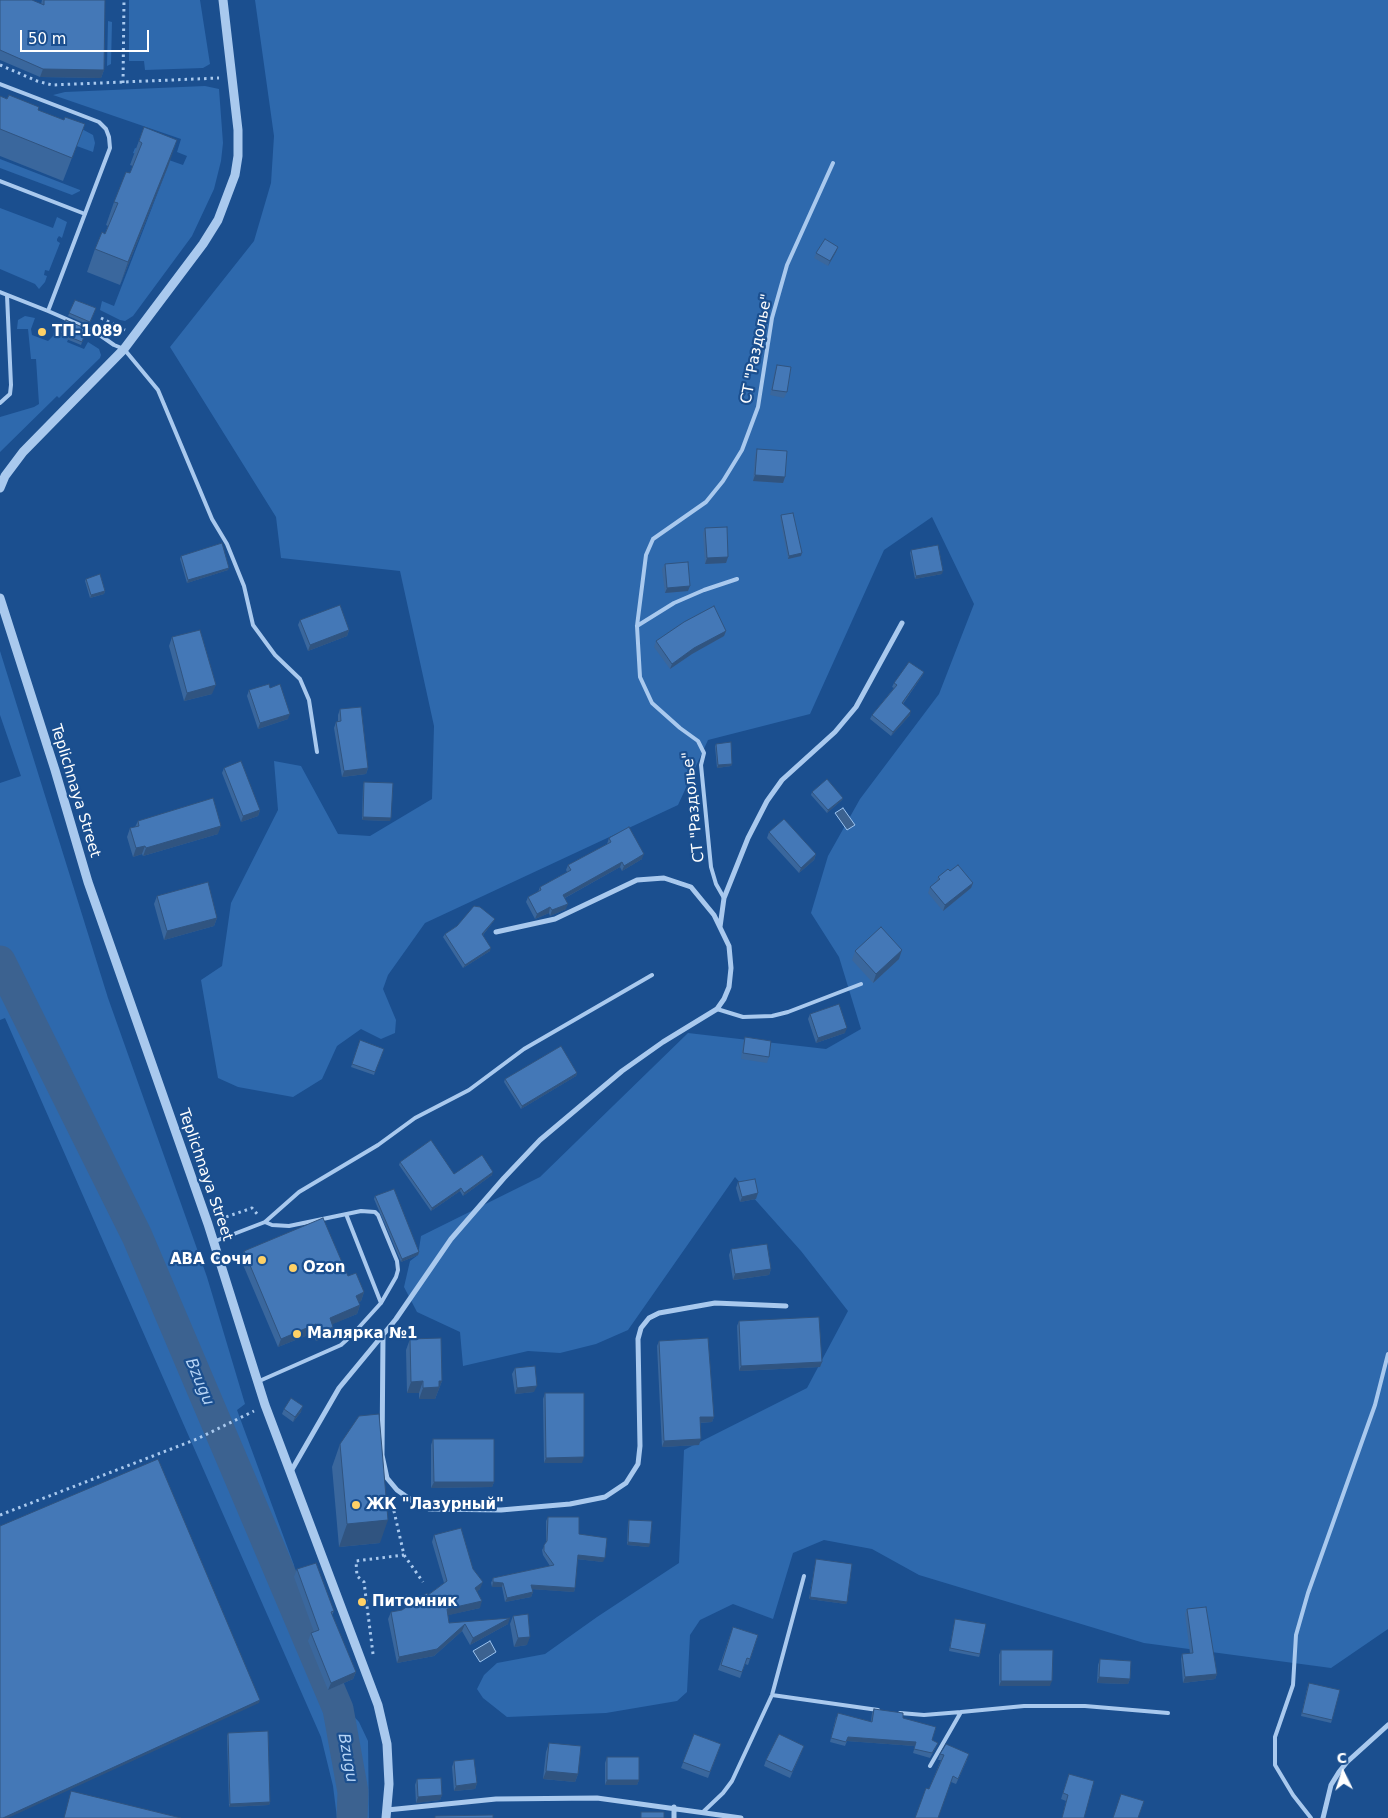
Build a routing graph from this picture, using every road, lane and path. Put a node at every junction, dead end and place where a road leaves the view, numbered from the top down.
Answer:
1 (124, 0) edge
2 (223, 0) edge
3 (0, 65) edge
4 (219, 78) dead end
5 (124, 83) junction
6 (0, 84) edge
7 (833, 163) dead end
8 (0, 181) edge
9 (85, 214) junction
10 (0, 292) edge
11 (7, 295) junction
12 (48, 311) junction
13 (101, 318) dead end
14 (127, 331) dead end
15 (124, 349) junction
16 (0, 403) edge
17 (0, 488) edge
18 (737, 579) dead end
19 (0, 598) edge
20 (902, 623) dead end
21 (637, 626) junction
22 (317, 752) dead end
23 (724, 898) junction
24 (720, 927) junction
25 (496, 932) dead end
26 (652, 975) dead end
27 (860, 984) dead end
28 (717, 1009) junction
29 (346, 1214) junction
30 (219, 1220) dead end
31 (265, 1222) junction
32 (214, 1242) junction
33 (381, 1303) junction
34 (786, 1306) dead end
35 (383, 1335) junction
36 (1388, 1354) edge
37 (258, 1382) junction
38 (265, 1405) junction
39 (290, 1474) junction
40 (387, 1478) junction
41 (0, 1515) edge
42 (404, 1555) junction
43 (804, 1576) dead end
44 (423, 1582) dead end
45 (374, 1655) dead end
46 (772, 1695) junction
47 (887, 1711) edge
48 (961, 1712) junction
49 (896, 1713) edge
50 (1168, 1713) dead end
51 (1388, 1725) edge
52 (930, 1766) dead end
53 (674, 1808) junction
54 (703, 1812) junction
55 (387, 1814) edge
56 (674, 1818) edge
57 (741, 1818) edge
58 (1312, 1818) edge
59 (1323, 1818) edge

1 - 5 path
2 - 15 street
3 - 5 path
4 - 5 path
6 - 9 lane
7 - 21 lane, СТ "Раздолье"
8 - 9 lane
9 - 12 lane
10 - 11 lane
11 - 12 lane
11 - 16 lane
12 - 15 lane
13 - 14 path
15 - 17 street
15 - 22 lane
18 - 21 lane
19 - 32 street, Teplichnaya Street
20 - 23 street
21 - 23 lane, СТ "Раздолье"
23 - 24 street
24 - 25 street
24 - 28 street
26 - 31 lane
27 - 28 lane
28 - 35 street
29 - 31 lane
29 - 33 lane
29 - 33 lane
30 - 31 path
31 - 32 lane
32 - 37 street, Teplichnaya Street
33 - 37 lane
34 - 40 street
35 - 39 street
35 - 40 street
36 - 58 lane
37 - 38 street, Teplichnaya Street
38 - 39 street, Teplichnaya Street
38 - 41 path
39 - 55 street, Teplichnaya Street
40 - 42 path
42 - 44 path
42 - 45 path
43 - 46 lane
46 - 47 lane
46 - 54 lane
48 - 49 lane
48 - 50 lane
48 - 52 lane
51 - 59 street
53 - 54 street
53 - 55 street
53 - 56 street
54 - 57 street

